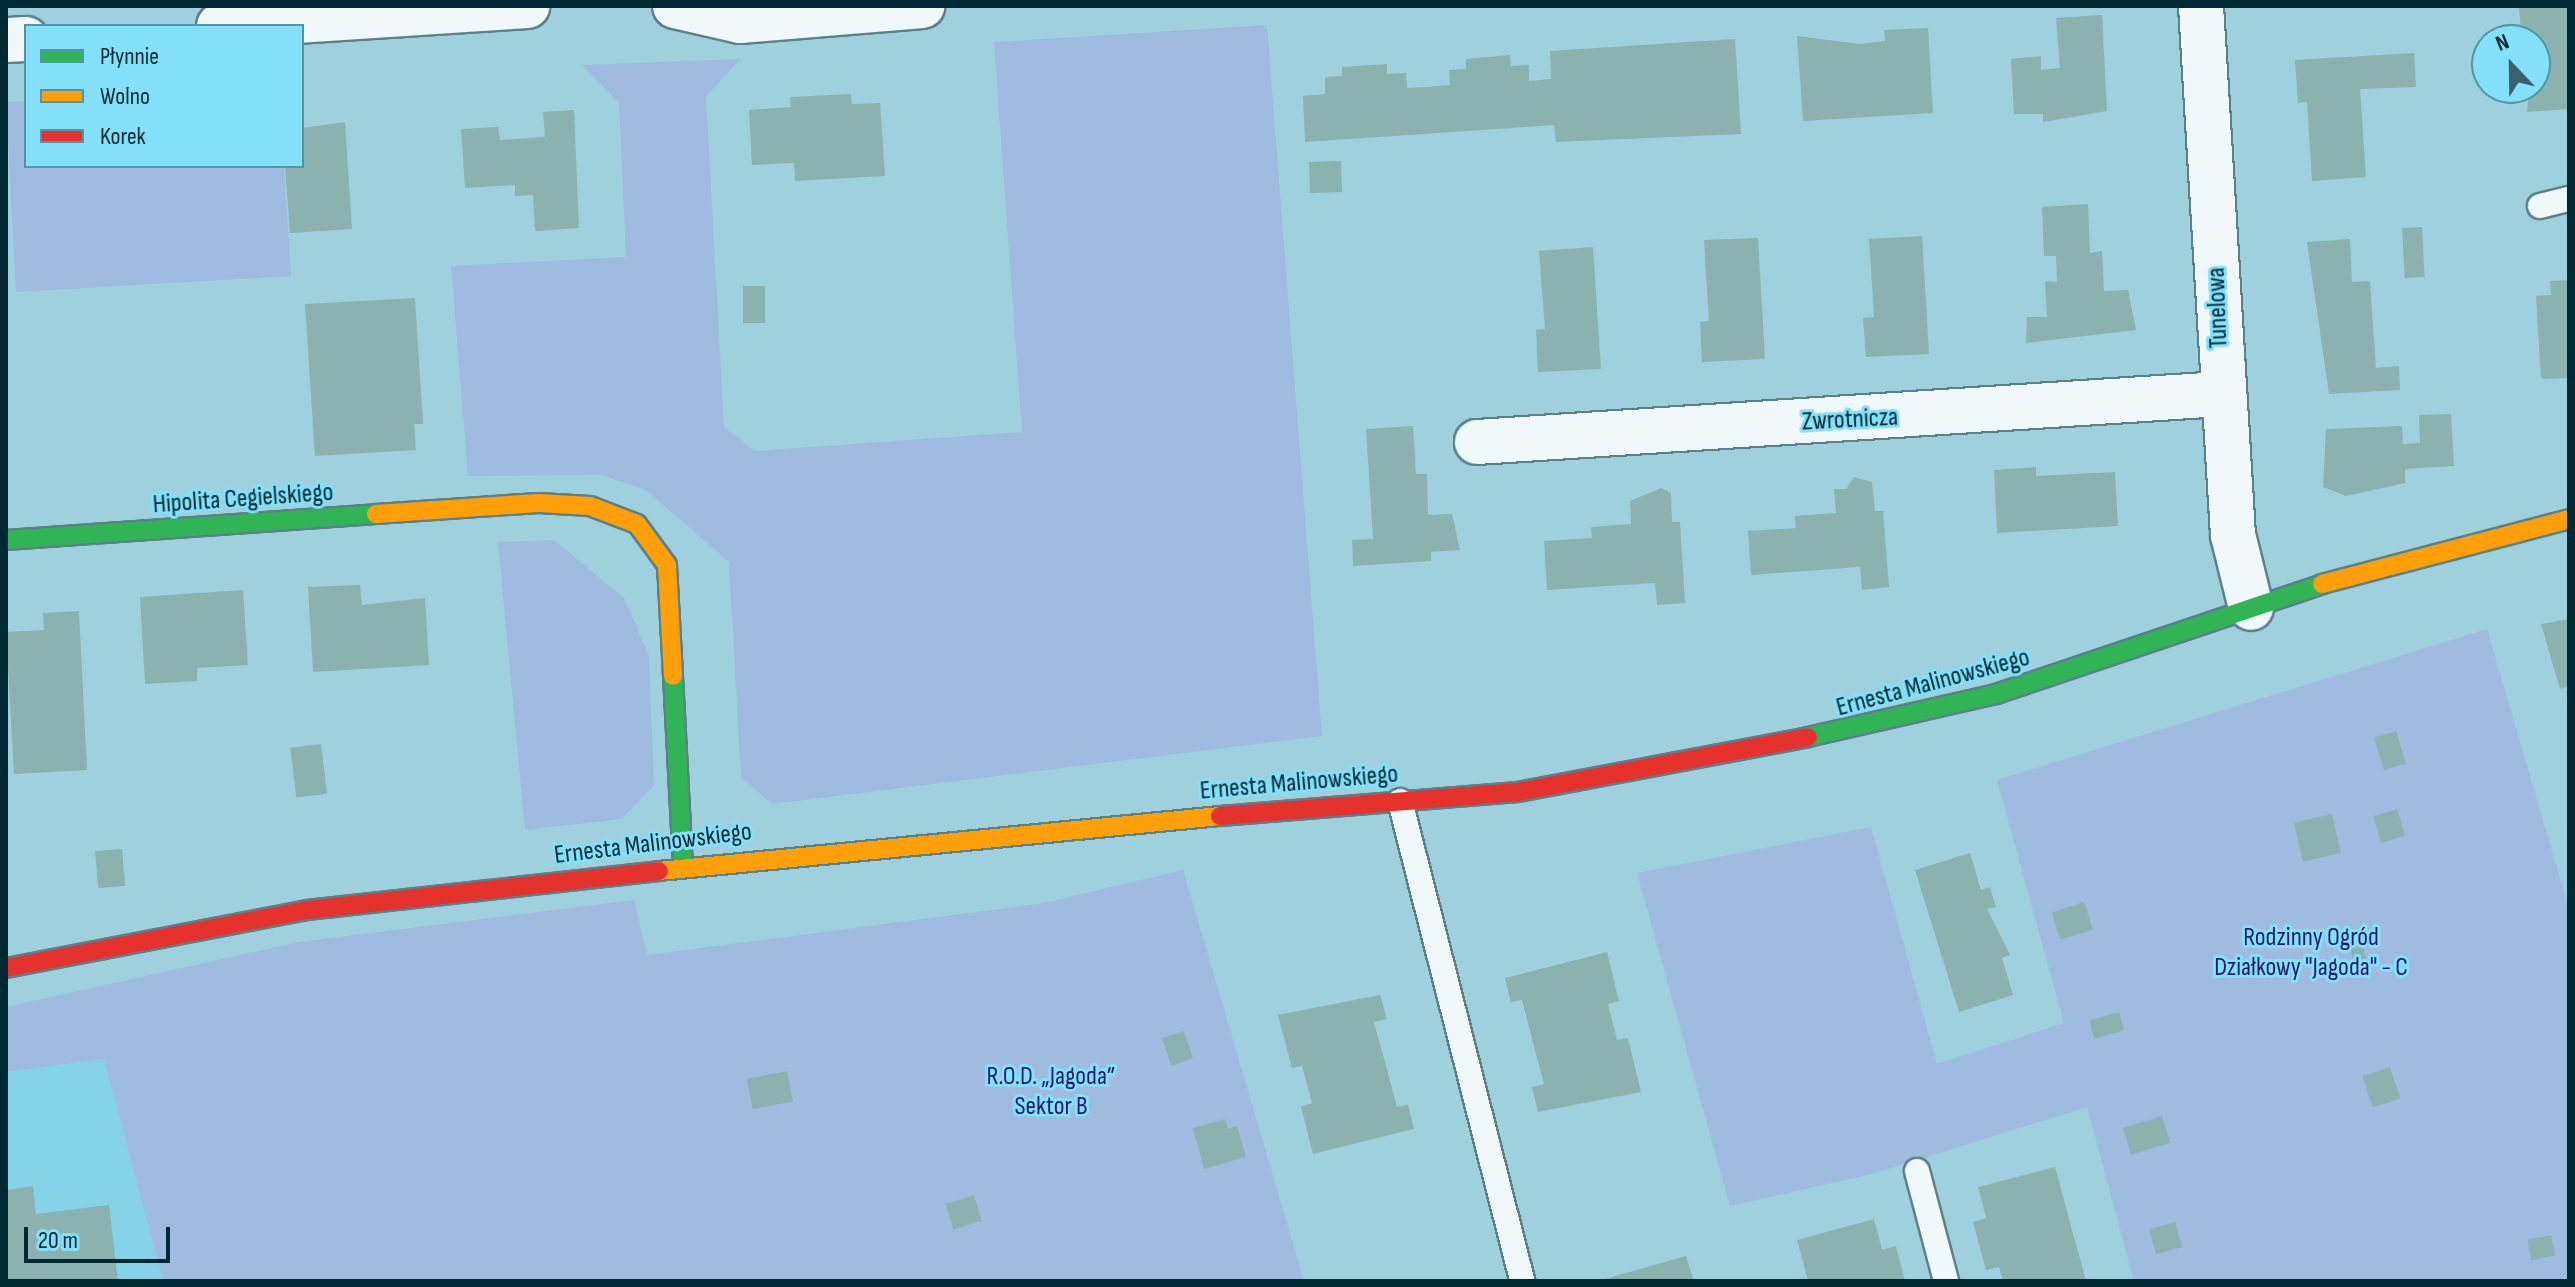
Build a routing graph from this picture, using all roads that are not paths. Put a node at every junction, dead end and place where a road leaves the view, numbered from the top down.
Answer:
1 (527, 6) edge
2 (675, 6) edge
3 (922, 6) edge
4 (2201, 6) edge
5 (250, 24) edge
6 (2569, 199) edge
7 (2540, 206) dead end
8 (2222, 394) junction
9 (1477, 442) dead end
10 (2569, 519) edge
11 (6, 540) edge
12 (2251, 608) junction
13 (1400, 801) junction
14 (683, 865) junction
15 (6, 968) edge
16 (1917, 1171) dead end
17 (1522, 1281) edge
18 (1946, 1281) edge

1 - 5 street
2 - 3 street
4 - 8 street, Tunelowa
6 - 7 lane
8 - 9 street, Zwrotnicza
8 - 12 street, Tunelowa
10 - 12 street, Ernesta Malinowskiego
11 - 14 street, Hipolita Cegielskiego
12 - 13 street, Ernesta Malinowskiego
13 - 14 street, Ernesta Malinowskiego
13 - 17 lane
14 - 15 street, Ernesta Malinowskiego
16 - 18 lane

